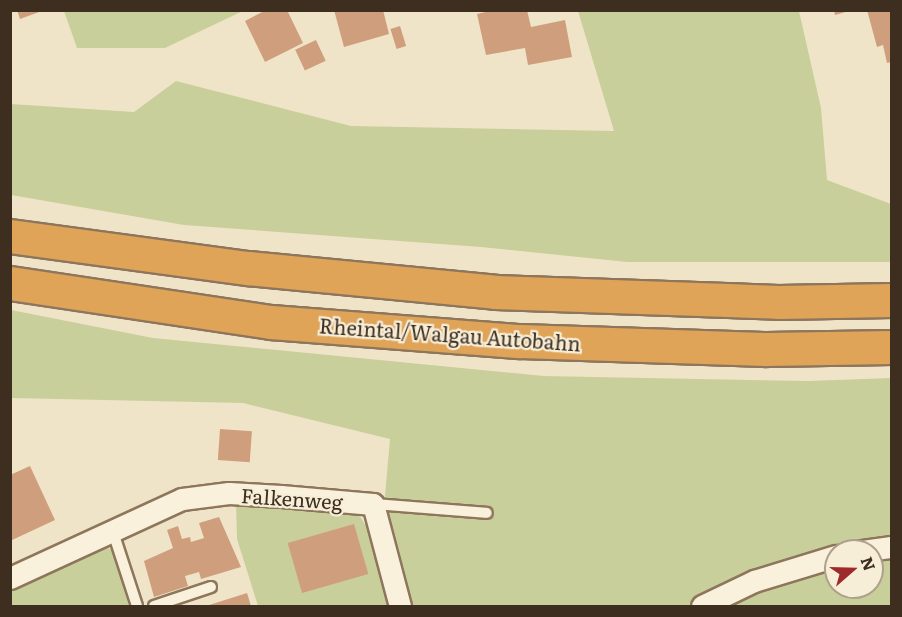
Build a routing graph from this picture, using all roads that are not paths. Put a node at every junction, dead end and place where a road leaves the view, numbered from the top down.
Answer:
1 (10, 236) edge
2 (10, 283) edge
3 (891, 300) edge
4 (891, 347) edge
5 (373, 504) junction
6 (487, 513) dead end
7 (112, 529) junction
8 (824, 560) edge
9 (10, 578) edge
10 (211, 587) dead end
11 (137, 606) edge
12 (154, 606) edge
13 (400, 606) edge
14 (702, 606) edge

1 - 3 highway
2 - 4 highway, Rheintal/Walgau Autobahn
5 - 6 lane
5 - 7 street, Falkenweg
5 - 13 street
7 - 9 street, Falkenweg
7 - 11 lane
8 - 14 street
10 - 12 lane

